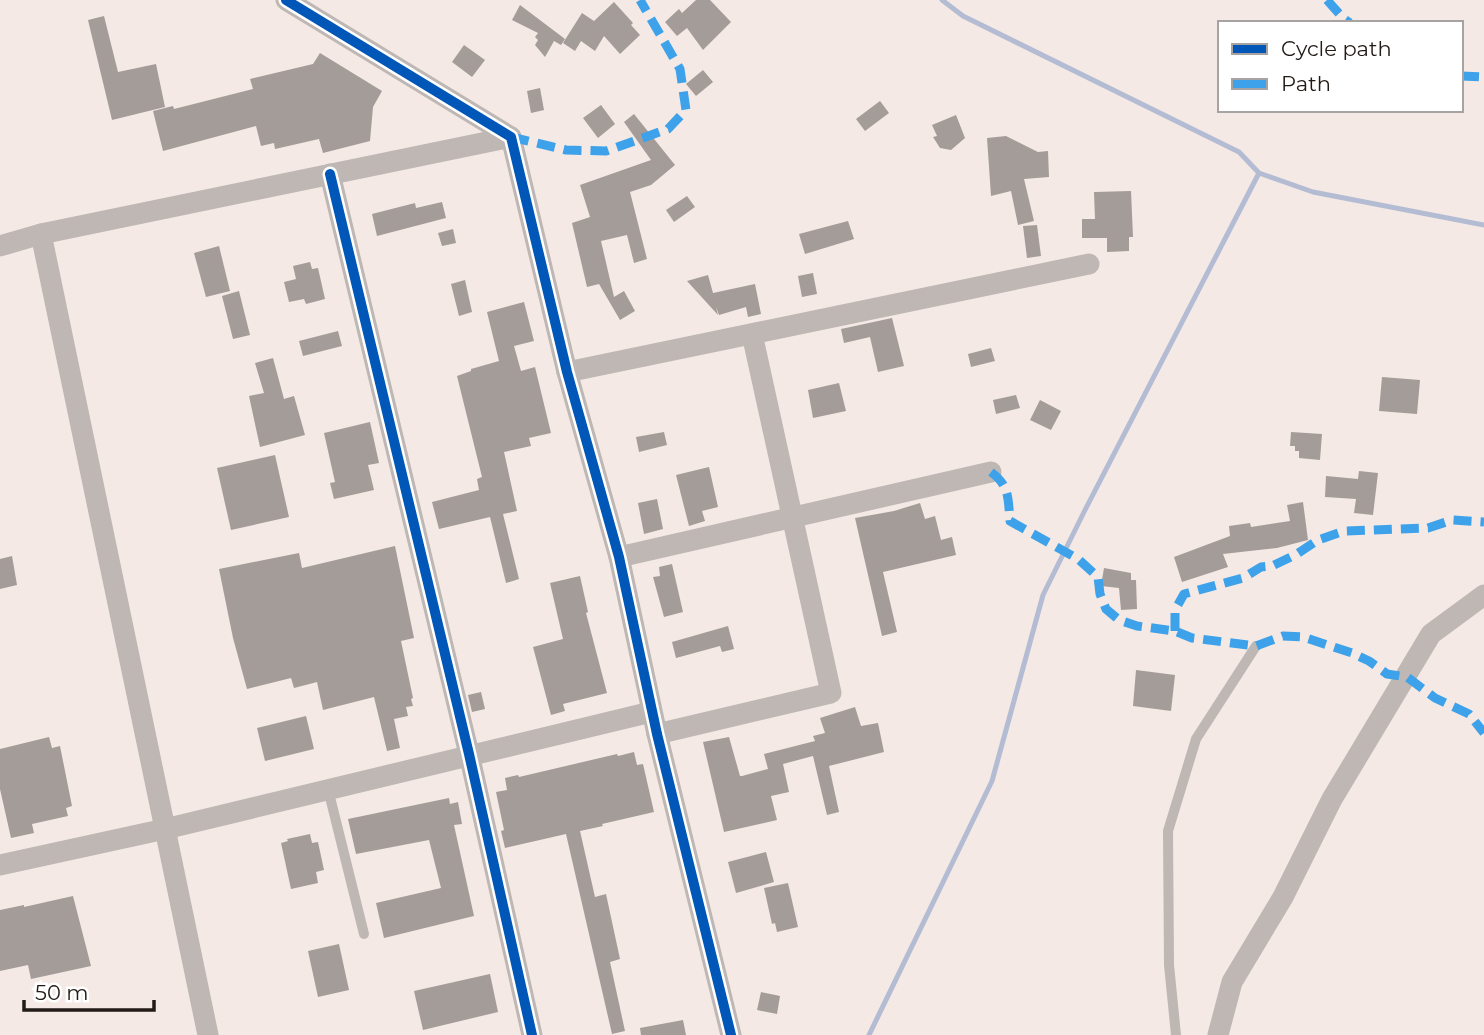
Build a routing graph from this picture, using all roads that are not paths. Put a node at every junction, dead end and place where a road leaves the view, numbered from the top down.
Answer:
1 (286, 0) edge
2 (511, 137) junction
3 (330, 174) junction
4 (41, 234) junction
5 (0, 246) edge
6 (1089, 264) dead end
7 (752, 334) junction
8 (567, 372) junction
9 (991, 471) dead end
10 (793, 519) junction
11 (619, 557) junction
12 (1484, 595) edge
13 (1256, 646) dead end
14 (651, 712) junction
15 (657, 734) junction
16 (469, 754) junction
17 (328, 789) junction
18 (165, 829) junction
19 (0, 865) edge
20 (364, 934) dead end
21 (208, 1035) edge
22 (532, 1035) edge
23 (731, 1035) edge
24 (1176, 1035) edge
25 (1218, 1035) edge

1 - 2 street
2 - 3 street
2 - 8 street
3 - 4 street
3 - 16 street
4 - 5 street
4 - 18 street
6 - 7 street
7 - 8 street
7 - 10 street
8 - 11 street
9 - 10 street
10 - 11 street
10 - 15 street
11 - 14 street
12 - 25 street
13 - 24 lane
14 - 15 street
14 - 16 street
15 - 23 street
16 - 17 street
16 - 22 street
17 - 18 street
17 - 20 lane
18 - 19 street
18 - 21 street

